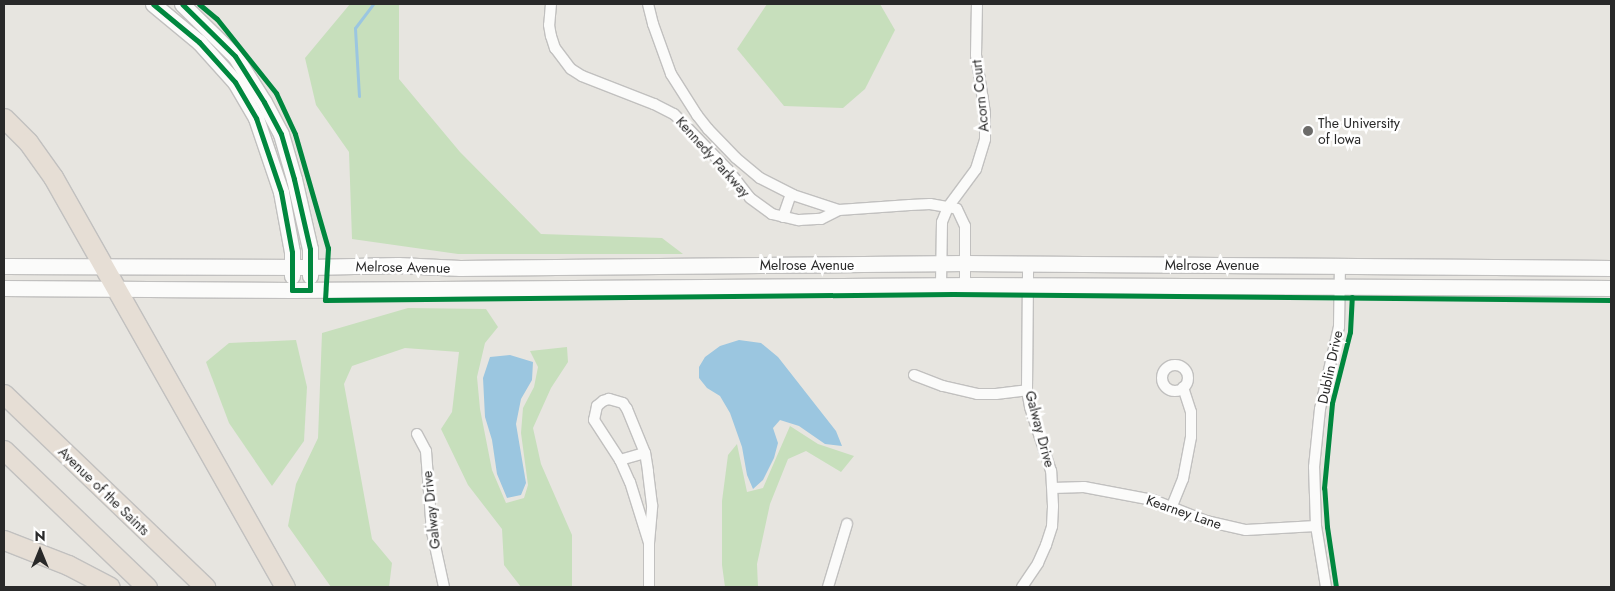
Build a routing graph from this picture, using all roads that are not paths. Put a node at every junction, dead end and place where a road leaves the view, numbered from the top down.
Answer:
1 (153, 4) edge
2 (182, 4) edge
3 (551, 4) edge
4 (648, 4) edge
5 (977, 4) edge
6 (4, 118) edge
7 (701, 120) junction
8 (691, 130) junction
9 (791, 194) junction
10 (948, 207) junction
11 (840, 210) junction
12 (783, 218) junction
13 (941, 264) junction
14 (965, 264) junction
15 (1028, 264) junction
16 (4, 266) edge
17 (1340, 266) junction
18 (105, 267) junction
19 (292, 267) junction
20 (310, 267) junction
21 (1611, 268) edge
22 (941, 285) junction
23 (965, 285) junction
24 (1028, 285) junction
25 (1340, 286) junction
26 (4, 288) edge
27 (1611, 288) edge
28 (118, 289) junction
29 (292, 290) junction
30 (310, 290) junction
31 (914, 375) dead end
32 (1183, 387) dead end
33 (1027, 390) junction
34 (4, 394) edge
35 (418, 434) dead end
36 (4, 450) edge
37 (645, 453) junction
38 (620, 460) junction
39 (1053, 488) junction
40 (1172, 506) junction
41 (847, 524) dead end
42 (1316, 526) junction
43 (4, 540) edge
44 (649, 543) junction
45 (110, 587) edge
46 (147, 587) edge
47 (205, 587) edge
48 (285, 587) edge
49 (444, 587) edge
50 (649, 587) edge
51 (828, 587) edge
52 (1022, 587) edge
53 (1326, 587) edge

1 - 19 main road
2 - 20 main road
3 - 8 street, Kennedy Parkway
4 - 7 street, Kennedy Parkway
5 - 10 street, Acorn Court
6 - 18 highway
7 - 8 street
7 - 9 street, Kennedy Parkway
8 - 12 street, Kennedy Parkway
9 - 11 street, Kennedy Parkway
9 - 12 street
10 - 11 street, Kennedy Parkway
10 - 13 street
10 - 14 street
11 - 12 street, Kennedy Parkway
13 - 14 main road, Melrose Avenue
13 - 20 main road, Melrose Avenue
13 - 22 street
14 - 15 main road, Melrose Avenue
14 - 23 street
15 - 17 main road, Melrose Avenue
15 - 24 street, Galway Drive
16 - 18 main road, Melrose Avenue
17 - 21 main road, Melrose Avenue
17 - 25 street, Dublin Drive
18 - 19 main road, Melrose Avenue
18 - 28 highway
19 - 20 main road, Melrose Avenue
19 - 29 main road
20 - 30 main road
22 - 23 main road, Melrose Avenue
22 - 30 main road, Melrose Avenue
23 - 24 main road, Melrose Avenue
24 - 25 main road, Melrose Avenue
24 - 33 street, Galway Drive
25 - 27 main road, Melrose Avenue
25 - 42 street, Dublin Drive
26 - 28 main road, Melrose Avenue
28 - 29 main road, Melrose Avenue
28 - 48 highway
29 - 30 main road, Melrose Avenue
31 - 33 street
32 - 40 street
33 - 39 street, Galway Drive
34 - 47 highway, Avenue of the Saints
35 - 49 street, Galway Drive
36 - 46 highway
37 - 38 street
37 - 38 street
37 - 44 street
38 - 44 street
39 - 40 street, Kearney Lane
39 - 52 street, Galway Drive
40 - 42 street, Kearney Lane
41 - 51 street
42 - 53 street, Dublin Drive
43 - 45 highway
44 - 50 street

